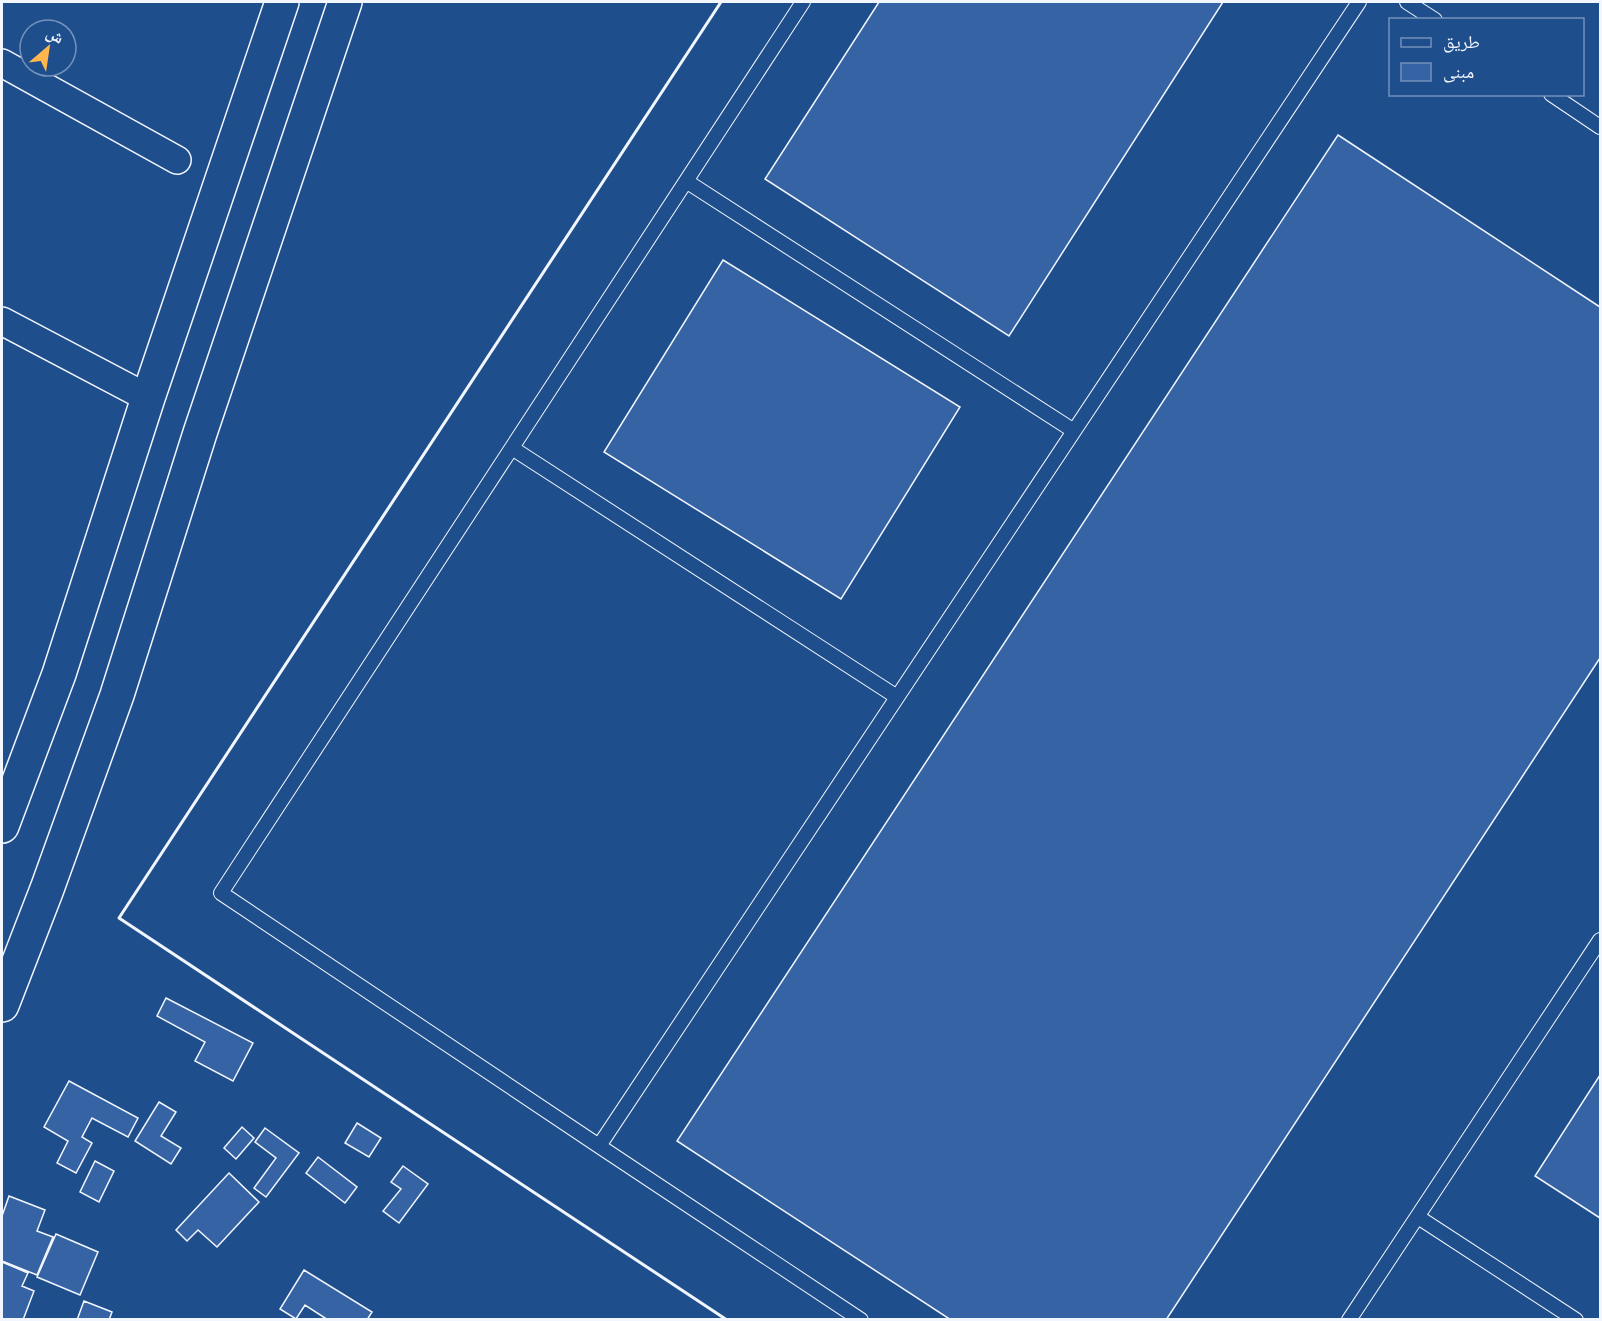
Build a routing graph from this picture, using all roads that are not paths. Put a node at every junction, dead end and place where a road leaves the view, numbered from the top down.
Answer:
1 (282, 2) edge
2 (345, 2) edge
3 (804, 2) edge
4 (1359, 2) edge
5 (1407, 2) edge
6 (1432, 18) edge
7 (2, 63) edge
8 (1554, 96) edge
9 (1600, 127) edge
10 (177, 160) dead end
11 (687, 181) junction
12 (2, 321) edge
13 (148, 398) junction
14 (1074, 431) junction
15 (512, 448) junction
16 (897, 697) junction
17 (2, 826) edge
18 (1600, 940) edge
19 (2, 1005) edge
20 (599, 1146) junction
21 (1418, 1217) junction
22 (861, 1320) edge
23 (1349, 1320) edge
24 (1576, 1320) edge

1 - 13 main road
2 - 19 main road
3 - 11 lane
4 - 14 lane
5 - 6 lane
7 - 10 street
8 - 9 lane
11 - 14 lane
11 - 15 lane
12 - 13 street
13 - 17 main road
14 - 16 lane
15 - 16 lane
15 - 20 lane
16 - 20 lane
18 - 21 lane
20 - 22 lane
21 - 23 lane
21 - 24 lane

